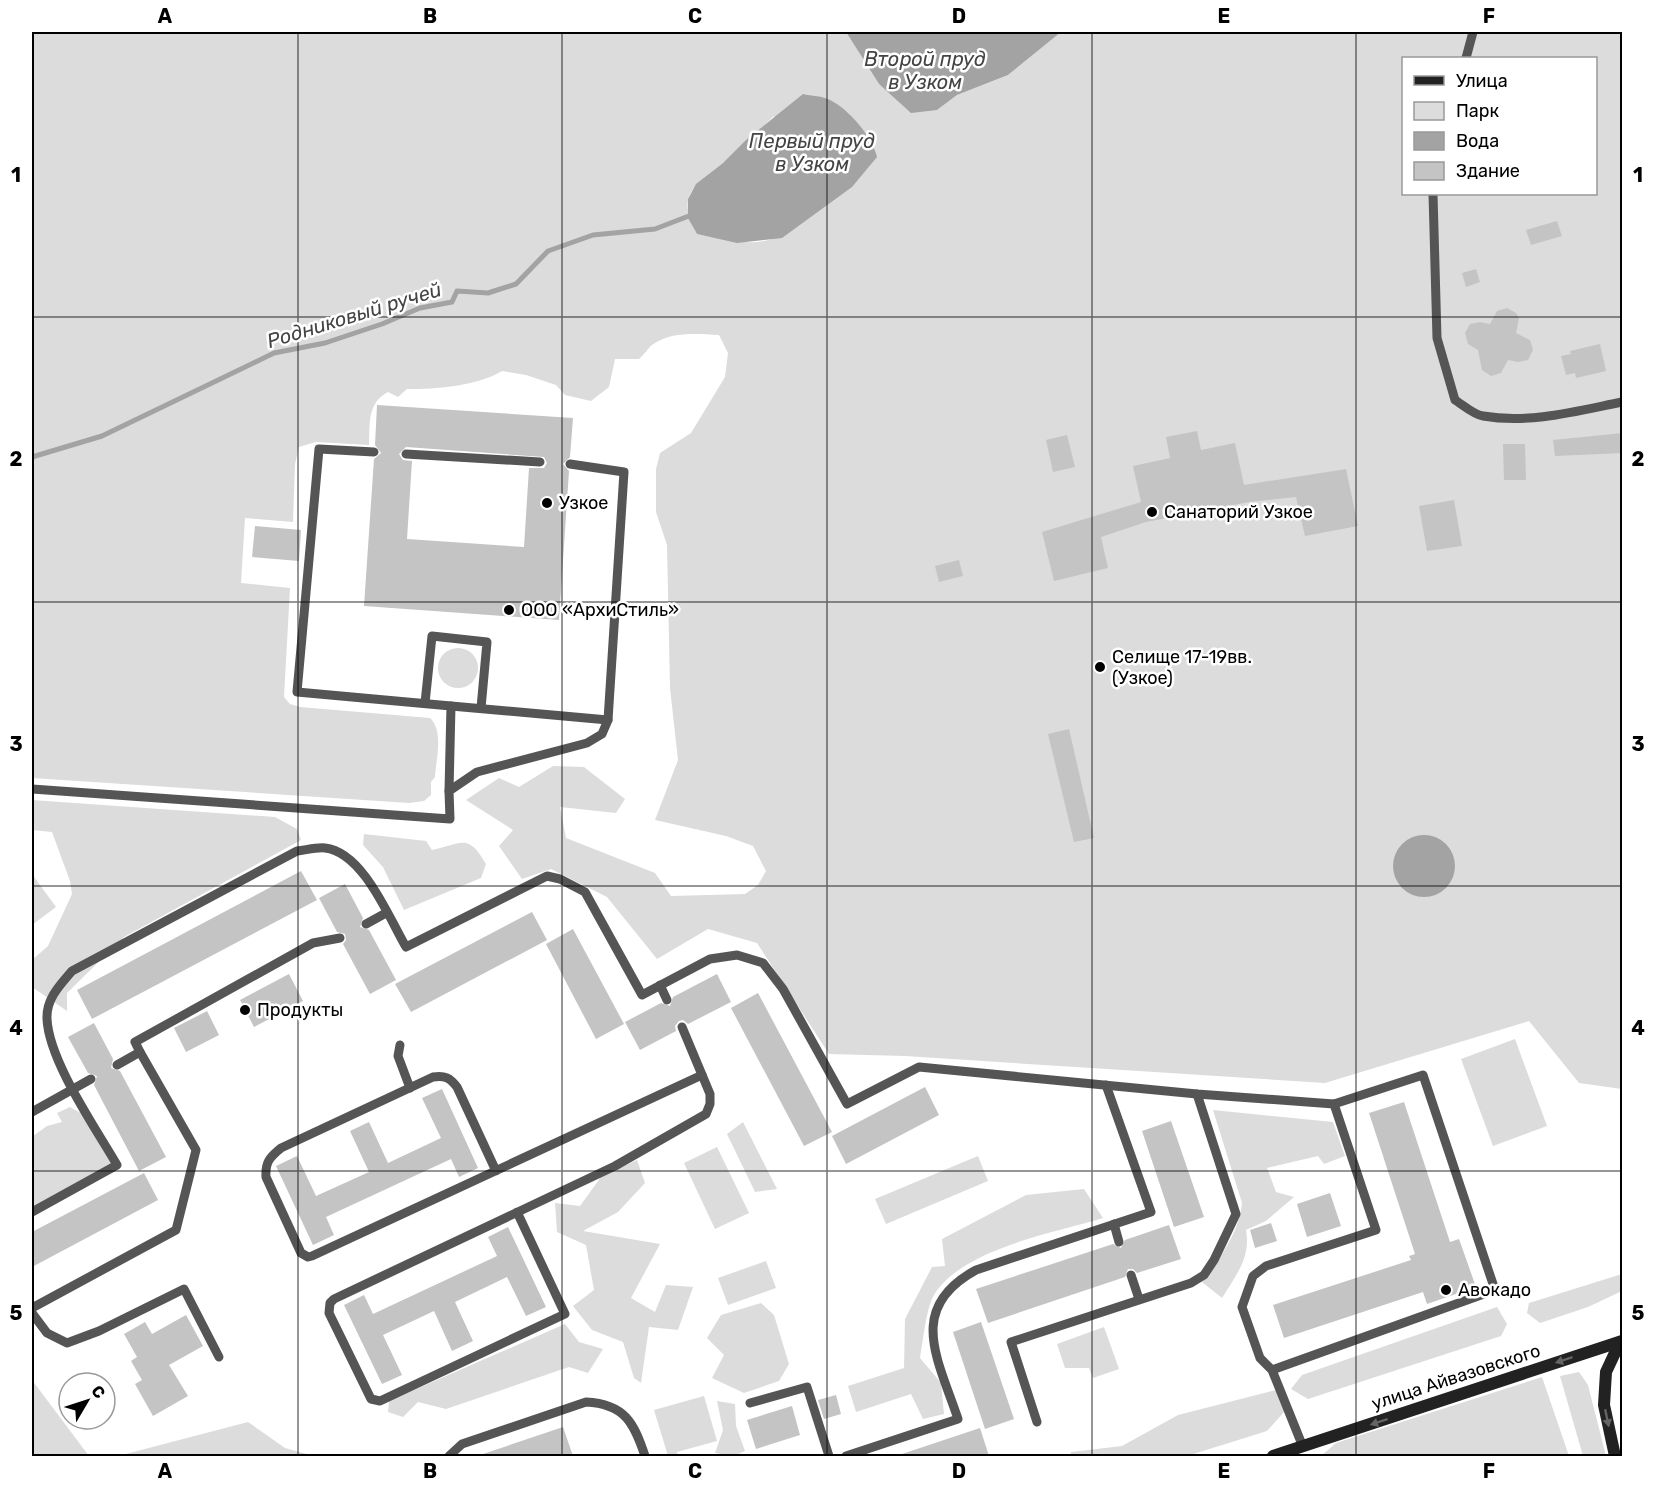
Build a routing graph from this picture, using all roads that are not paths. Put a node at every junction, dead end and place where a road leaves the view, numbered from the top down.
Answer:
1 (1473, 32) edge
2 (1466, 57) edge
3 (1433, 195) edge
4 (1623, 402) edge
5 (374, 452) dead end
6 (406, 454) dead end
7 (540, 462) dead end
8 (570, 464) dead end
9 (425, 703) junction
10 (452, 706) junction
11 (481, 708) junction
12 (608, 720) junction
13 (32, 789) edge
14 (450, 791) junction
15 (386, 913) junction
16 (366, 924) dead end
17 (340, 938) dead end
18 (660, 985) junction
19 (667, 1000) dead end
20 (682, 1028) dead end
21 (400, 1045) dead end
22 (140, 1052) junction
23 (117, 1065) dead end
24 (702, 1075) junction
25 (91, 1079) dead end
26 (1106, 1085) junction
27 (410, 1088) junction
28 (73, 1089) junction
29 (1197, 1094) junction
30 (1334, 1104) junction
31 (32, 1112) edge
32 (496, 1171) junction
33 (32, 1212) edge
34 (517, 1212) junction
35 (1114, 1224) junction
36 (1119, 1242) dead end
37 (1131, 1275) dead end
38 (1139, 1299) junction
39 (32, 1308) edge
40 (32, 1313) edge
41 (1621, 1341) edge
42 (219, 1358) dead end
43 (1272, 1370) junction
44 (750, 1403) dead end
45 (1037, 1422) dead end
46 (1305, 1452) edge
47 (449, 1456) edge
48 (645, 1456) edge
49 (829, 1456) edge
50 (846, 1456) edge
51 (1274, 1456) edge
52 (1616, 1456) edge

1 - 2 lane
3 - 4 lane
5 - 9 lane
6 - 7 lane
8 - 12 lane
9 - 10 lane
9 - 11 lane
10 - 11 lane
10 - 14 lane
11 - 12 lane
12 - 14 lane
13 - 14 lane
15 - 16 lane
15 - 18 lane
15 - 28 lane
17 - 22 lane
18 - 19 lane
18 - 26 lane
20 - 24 lane
21 - 27 lane
22 - 23 lane
22 - 39 lane
24 - 32 lane
24 - 34 lane
25 - 28 lane
26 - 29 lane
26 - 35 lane
27 - 32 lane
27 - 32 lane
28 - 31 lane
28 - 33 lane
29 - 30 lane
29 - 38 lane
30 - 43 lane
30 - 43 lane
34 - 34 lane
35 - 36 lane
35 - 50 lane
37 - 38 lane
38 - 45 lane
40 - 42 lane
41 -> 46 main road, улица Айвазовского
41 -> 52 main road
43 - 46 lane
44 - 49 lane
46 - 51 main road, улица Айвазовского
47 - 48 lane

